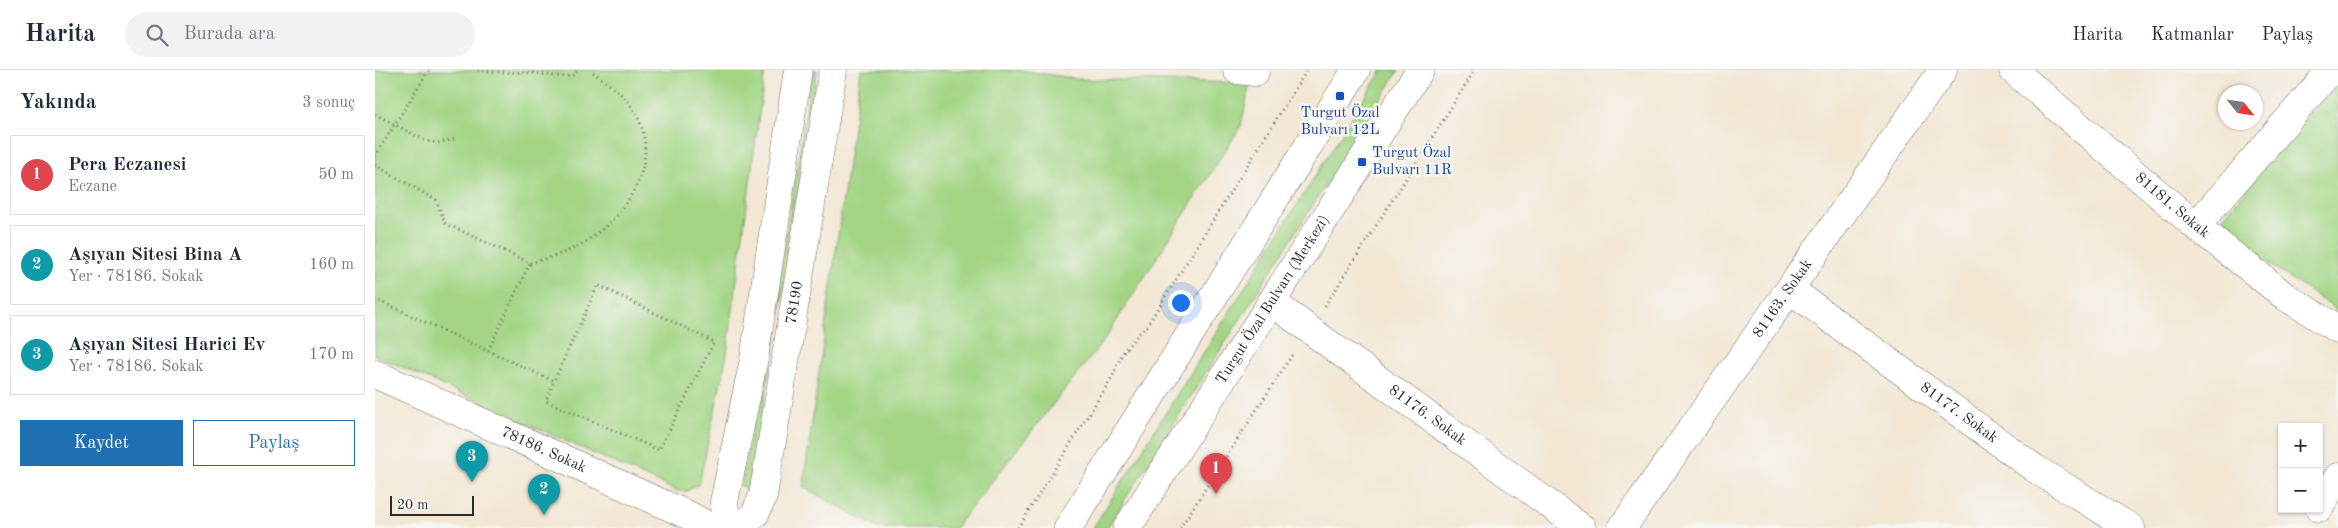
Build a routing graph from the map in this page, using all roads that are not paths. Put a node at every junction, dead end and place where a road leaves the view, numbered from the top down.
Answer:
1 (798, 70) edge
2 (833, 70) edge
3 (1356, 70) edge
4 (1420, 70) edge
5 (1943, 70) edge
6 (2013, 70) edge
7 (2331, 70) edge
8 (2196, 226) junction
9 (1791, 290) junction
10 (1273, 303) junction
11 (2338, 329) edge
12 (375, 374) edge
13 (2338, 478) edge
14 (2323, 502) edge
15 (2316, 513) edge
16 (711, 528) edge
17 (727, 528) edge
18 (740, 528) edge
19 (1068, 528) edge
20 (1127, 528) edge
21 (1582, 528) edge
22 (1622, 528) edge
23 (2131, 528) edge
24 (2307, 528) edge

1 - 17 street
2 - 18 street, 78190
3 - 19 street
4 - 10 street, Turgut Özal Bulvarı (Merkezi)
5 - 9 street, 81163. Sokak
6 - 8 street, 81181. Sokak
7 - 8 street
8 - 11 street, 81181. Sokak
9 - 22 street, 81163. Sokak
9 - 23 street, 81177. Sokak
10 - 20 street, Turgut Özal Bulvarı (Merkezi)
10 - 21 street, 81176. Sokak
12 - 16 street, 78186. Sokak
13 - 14 street
15 - 24 street

